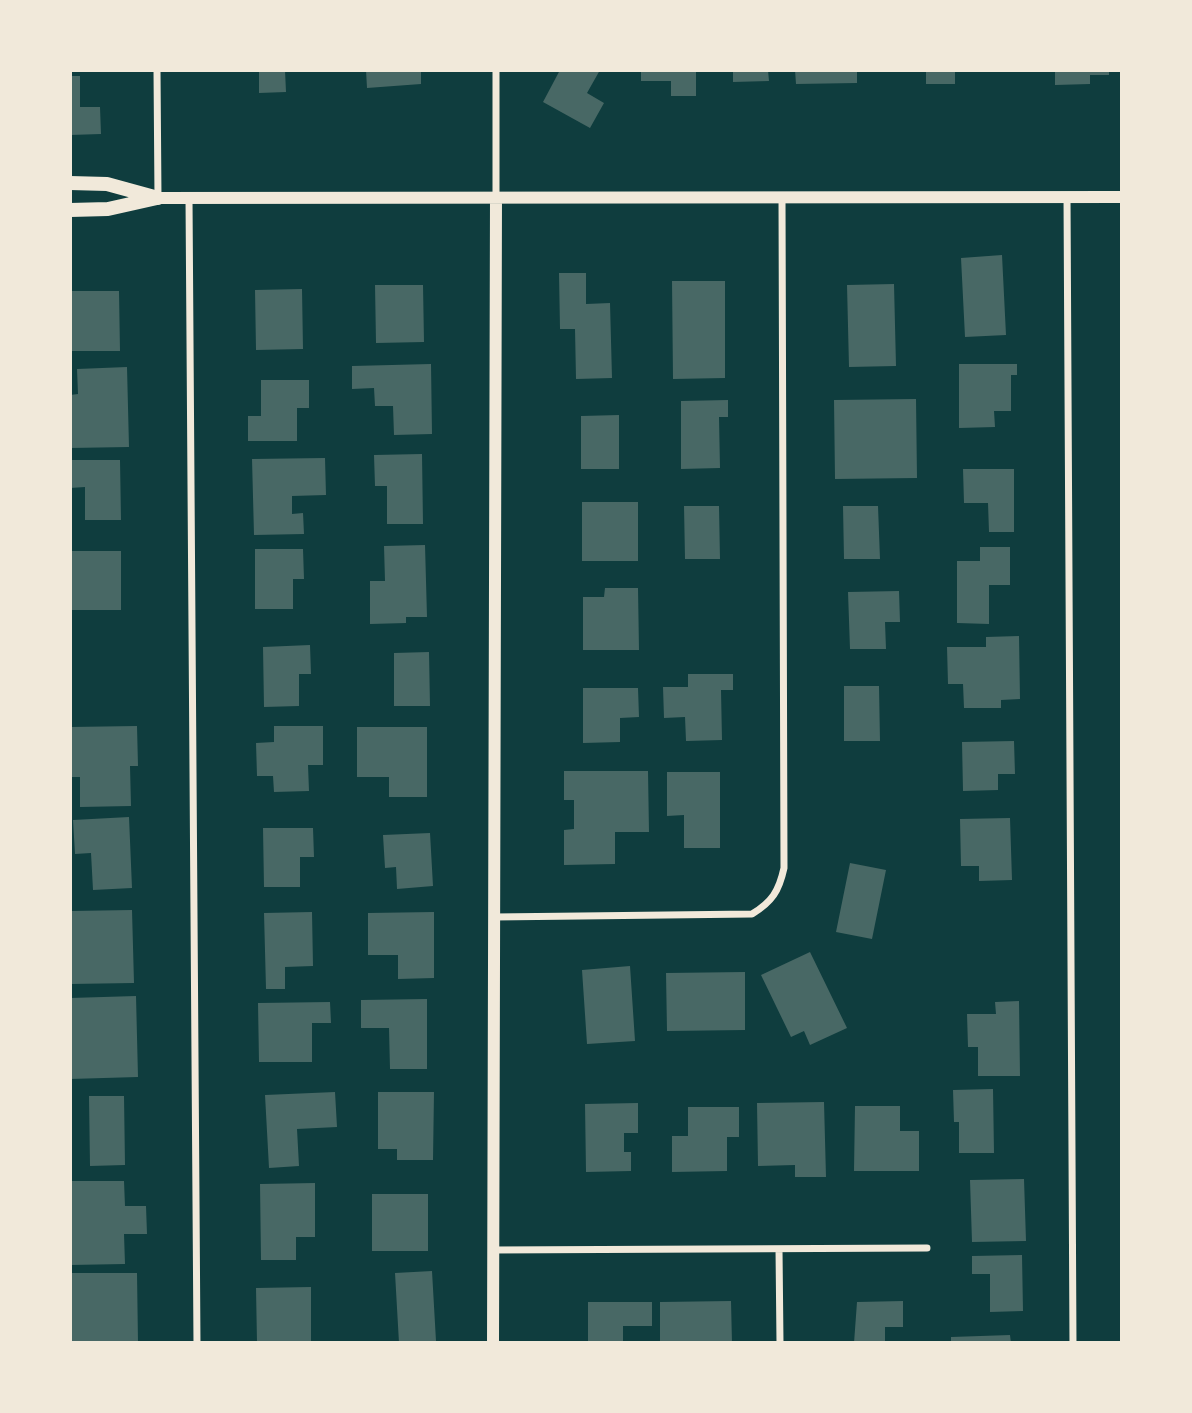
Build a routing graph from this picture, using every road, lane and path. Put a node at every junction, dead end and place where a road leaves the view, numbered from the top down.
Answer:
1 (158, 70) edge
2 (496, 70) edge
3 (75, 183) edge
4 (496, 197) junction
5 (782, 197) junction
6 (1067, 197) junction
7 (1122, 197) edge
8 (158, 198) junction
9 (189, 198) junction
10 (75, 210) edge
11 (494, 917) junction
12 (927, 1248) dead end
13 (779, 1249) junction
14 (492, 1250) junction
15 (197, 1343) edge
16 (493, 1343) edge
17 (780, 1343) edge
18 (1073, 1343) edge

1 - 8 street
2 - 4 street
3 - 8 main road
4 - 5 street
4 - 9 street
4 - 11 street
5 - 6 street
5 - 11 street
6 - 7 street
6 - 18 street
8 - 9 street
8 - 10 main road
9 - 15 street
11 - 14 street
12 - 13 street
13 - 14 street
13 - 17 street
14 - 16 street

